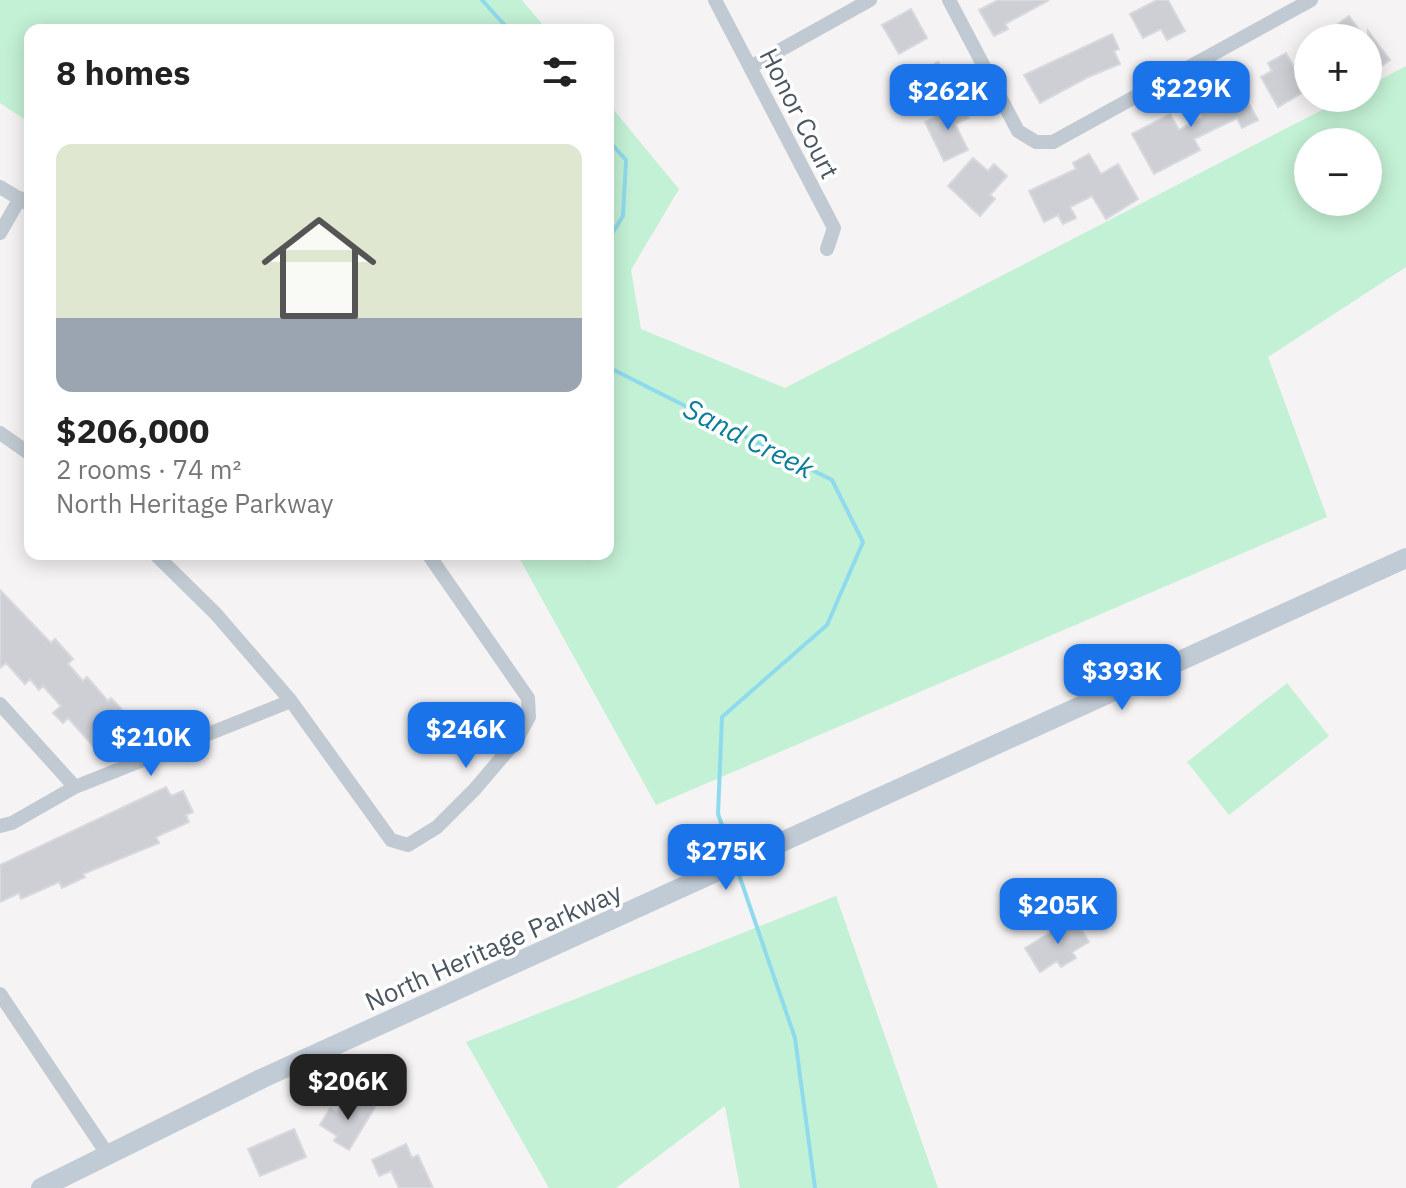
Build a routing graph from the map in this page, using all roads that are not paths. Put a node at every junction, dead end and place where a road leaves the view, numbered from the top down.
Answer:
1 (715, 0) edge
2 (870, 0) edge
3 (949, 0) edge
4 (1311, 0) edge
5 (750, 67) junction
6 (0, 187) edge
7 (24, 201) edge
8 (24, 203) edge
9 (0, 233) edge
10 (827, 249) dead end
11 (0, 433) edge
12 (24, 450) edge
13 (1406, 558) edge
14 (161, 560) edge
15 (432, 560) edge
16 (291, 701) junction
17 (0, 704) edge
18 (75, 787) junction
19 (0, 826) edge
20 (0, 994) edge
21 (108, 1155) junction
22 (41, 1188) edge

1 - 5 street, Honor Court
2 - 5 street
3 - 4 street
5 - 10 street, Honor Court
6 - 7 street
8 - 9 street
11 - 12 street
13 - 21 main road, North Heritage Parkway
14 - 16 street
15 - 16 street
16 - 18 street
17 - 18 street
18 - 19 street
20 - 21 street
21 - 22 main road, North Heritage Parkway

